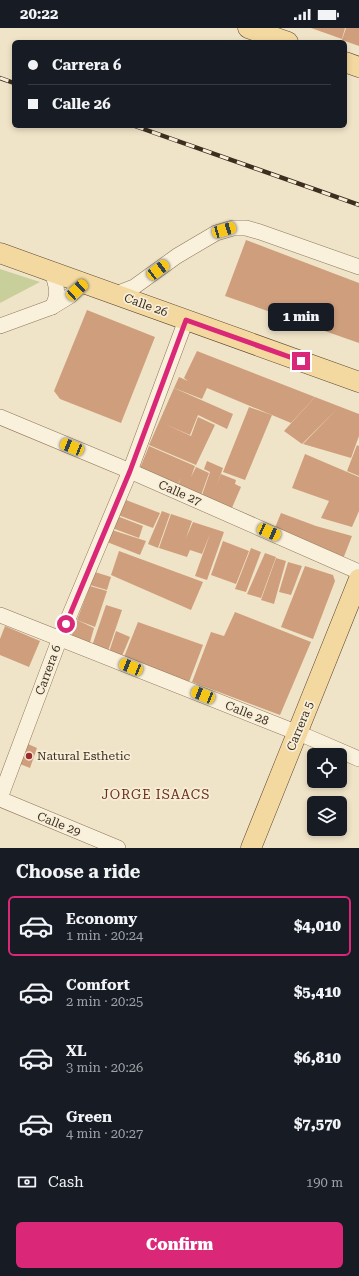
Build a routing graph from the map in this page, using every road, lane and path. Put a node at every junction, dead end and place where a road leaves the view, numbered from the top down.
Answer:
1 (248, 28) edge
2 (282, 40) edge
3 (347, 63) edge
4 (359, 67) edge
5 (0, 253) edge
6 (359, 267) edge
7 (52, 272) junction
8 (84, 283) junction
9 (116, 294) junction
10 (52, 307) junction
11 (186, 320) junction
12 (0, 326) edge
13 (359, 382) edge
14 (0, 417) edge
15 (130, 471) junction
16 (359, 572) edge
17 (359, 579) edge
18 (354, 602) edge
19 (0, 615) edge
20 (60, 638) junction
21 (298, 733) junction
22 (359, 759) edge
23 (0, 799) edge
24 (118, 848) edge
25 (251, 848) edge

1 - 2 main road
3 - 4 main road
5 - 7 main road, Calle 26
6 - 9 street
7 - 8 main road, Calle 26
7 - 10 street
8 - 9 main road, Calle 26
8 - 10 street
9 - 11 main road, Calle 26
10 - 12 street
11 - 13 main road, Calle 26
11 - 15 street, Carrera 6
14 - 15 street, Calle 27
15 - 16 street, Calle 27
15 - 20 street, Carrera 6
17 - 18 main road, Carrera 5
18 - 21 main road, Carrera 5
19 - 20 street, Calle 28
20 - 21 street, Calle 28
20 - 23 street, Carrera 6
21 - 22 street, Calle 28
21 - 25 main road, Carrera 5
23 - 24 street, Calle 29

